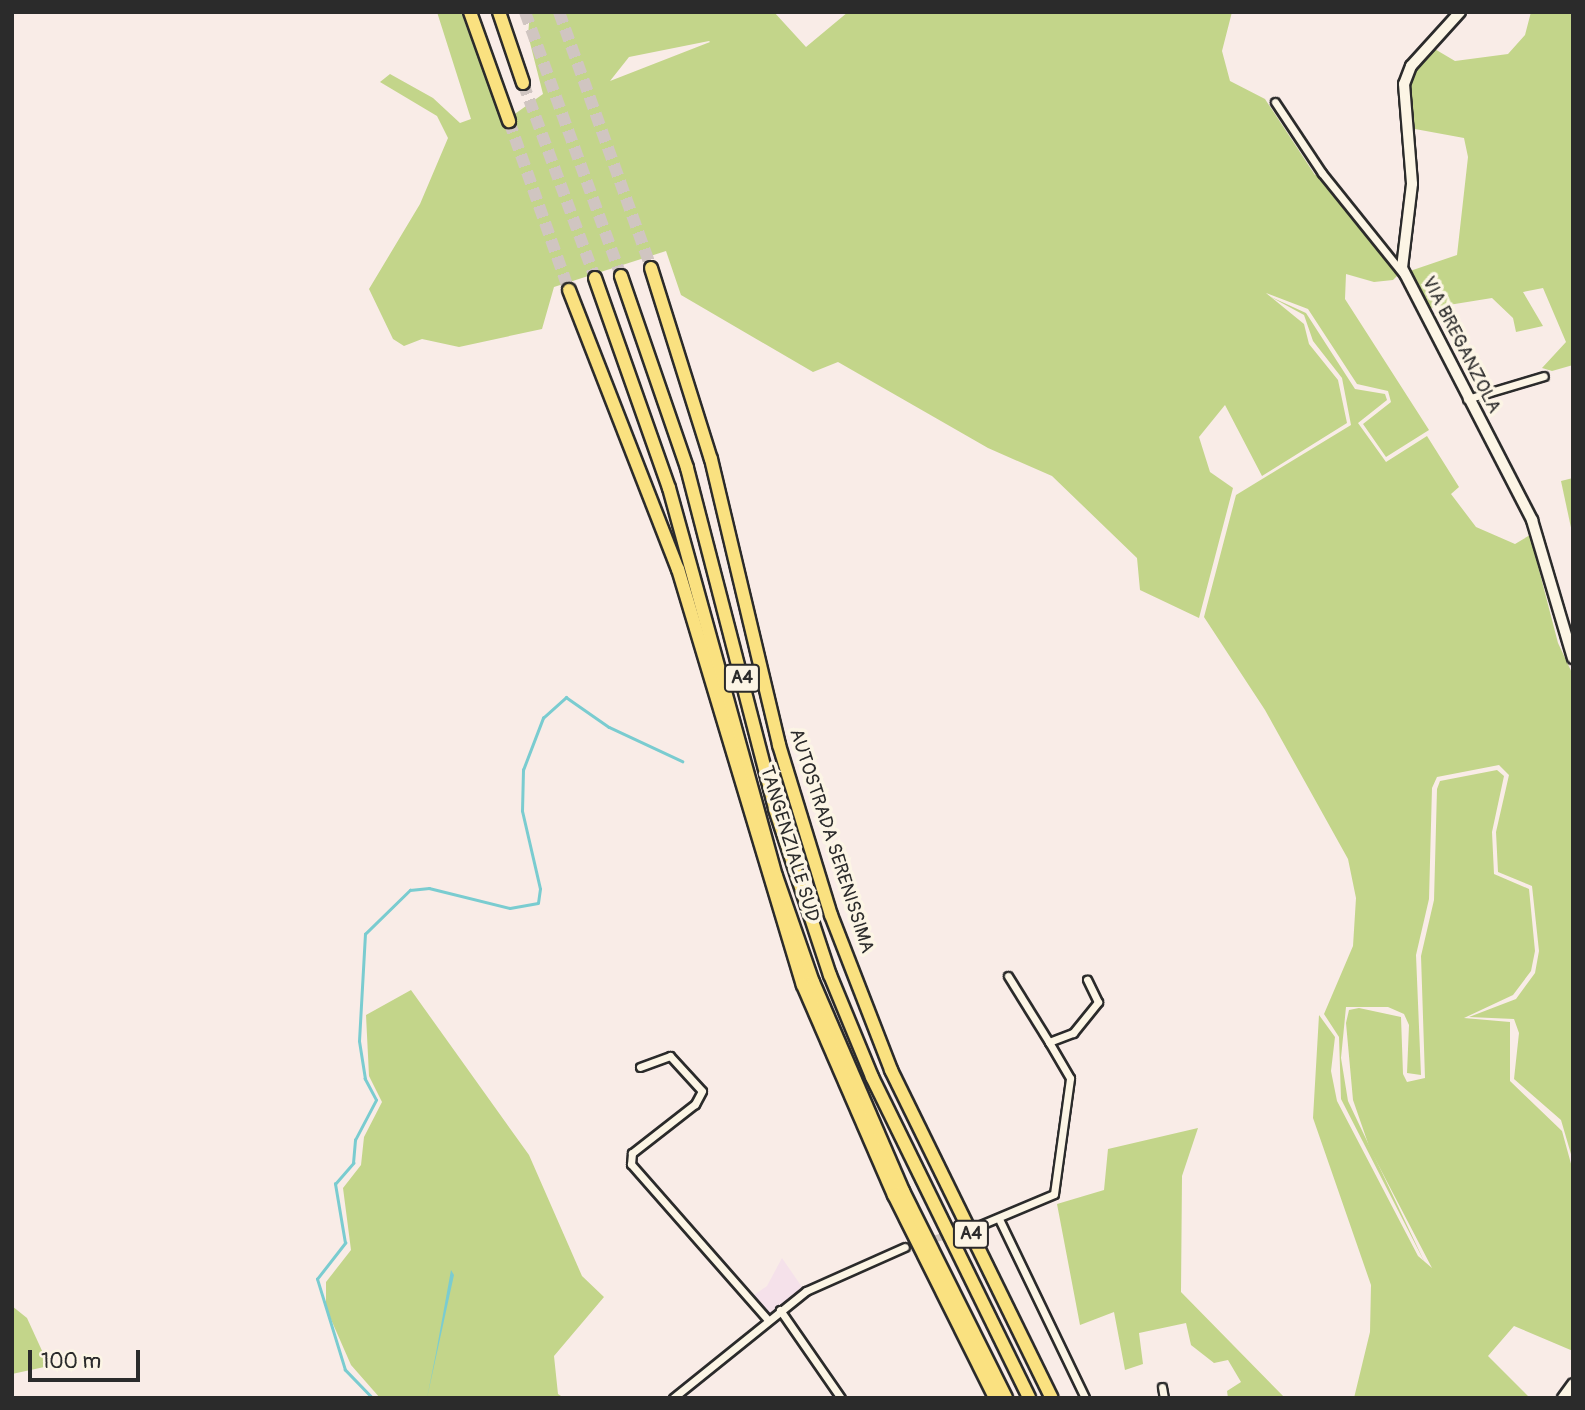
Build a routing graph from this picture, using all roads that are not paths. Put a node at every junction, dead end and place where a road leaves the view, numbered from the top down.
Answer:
1 (470, 12) edge
2 (499, 12) edge
3 (1460, 12) edge
4 (523, 83) tunnel mouth
5 (1275, 102) dead end
6 (509, 121) tunnel mouth
7 (651, 268) tunnel mouth
8 (1404, 275) junction
9 (621, 276) tunnel mouth
10 (595, 278) tunnel mouth
11 (569, 290) tunnel mouth
12 (1544, 376) dead end
13 (1467, 399) junction
14 (1573, 658) edge
15 (1008, 976) dead end
16 (1087, 979) dead end
17 (1049, 1042) junction
18 (640, 1067) dead end
19 (1000, 1221) junction
20 (978, 1226) tunnel mouth
21 (905, 1247) tunnel mouth
22 (780, 1310) junction
23 (766, 1319) junction
24 (1573, 1384) edge
25 (1162, 1387) dead end
26 (673, 1398) edge
27 (841, 1398) edge
28 (995, 1398) edge
29 (1006, 1398) edge
30 (1029, 1398) edge
31 (1052, 1398) edge
32 (1085, 1398) edge
33 (1164, 1398) edge
34 (1563, 1398) edge

1 - 6 highway
2 - 4 highway
3 - 8 street, VIA BREGANZOLA
5 - 8 street
7 - 31 highway, AUTOSTRADA SERENISSIMA / A4
8 - 13 street, VIA BREGANZOLA
9 - 30 highway, AUTOSTRADA SERENISSIMA / A4
10 - 29 highway, TANGENZIALE SUD
11 - 28 highway, TANGENZIALE SUD
12 - 13 street
13 - 14 street, VIA BREGANZOLA
15 - 17 street
16 - 17 street
17 - 19 street
18 - 23 street
19 - 20 street
19 - 32 street
21 - 22 street
22 - 23 street
22 - 27 street
23 - 26 street
24 - 34 street
25 - 33 street

